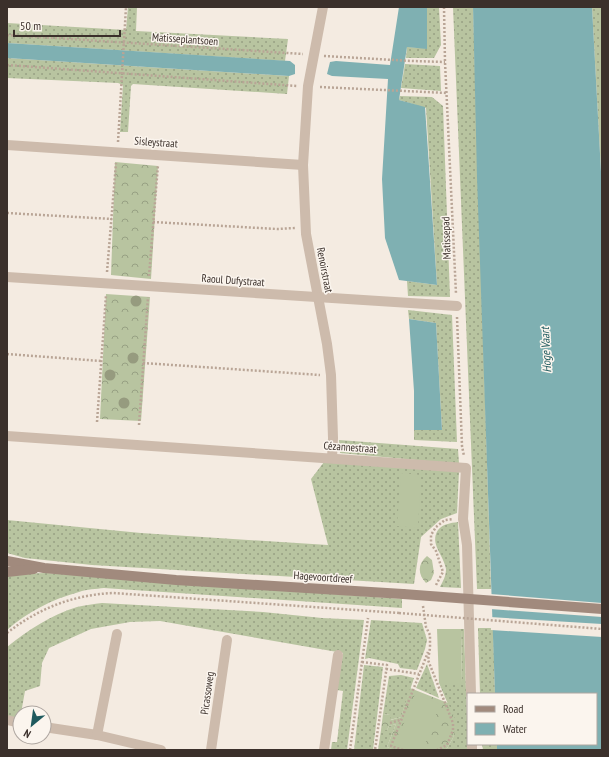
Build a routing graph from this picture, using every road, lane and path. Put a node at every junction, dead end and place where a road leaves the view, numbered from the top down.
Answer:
1 (126, 7) edge
2 (323, 7) edge
3 (444, 7) edge
4 (7, 35) edge
5 (124, 44) junction
6 (314, 55) junction
7 (445, 62) junction
8 (7, 65) edge
9 (122, 72) junction
10 (308, 86) junction
11 (447, 93) junction
12 (7, 145) edge
13 (117, 152) junction
14 (303, 165) junction
15 (7, 213) edge
16 (112, 220) junction
17 (153, 222) dead end
18 (306, 228) junction
19 (7, 277) edge
20 (106, 284) junction
21 (318, 298) junction
22 (457, 306) junction
23 (7, 354) edge
24 (101, 361) junction
25 (143, 362) dead end
26 (331, 375) junction
27 (97, 422) dead end
28 (7, 436) edge
29 (332, 458) junction
30 (466, 468) junction
31 (463, 519) junction
32 (7, 561) edge
33 (44, 568) junction
34 (7, 572) edge
35 (434, 587) dead end
36 (425, 600) dead end
37 (602, 609) edge
38 (368, 618) dead end
39 (602, 629) edge
40 (7, 633) edge
41 (117, 634) dead end
42 (227, 640) dead end
43 (430, 648) junction
44 (338, 654) dead end
45 (362, 662) junction
46 (386, 669) junction
47 (419, 674) junction
48 (471, 693) edge
49 (401, 720) junction
50 (390, 723) dead end
51 (52, 728) edge
52 (97, 736) junction
53 (161, 750) edge
54 (211, 750) edge
55 (324, 750) edge
56 (350, 750) edge
57 (375, 750) edge
58 (403, 750) edge
59 (436, 750) edge

1 - 5 path
2 - 6 street, Renoirstraat
3 - 7 path, Matissepad
4 - 5 path, Matisseplantsoen
5 - 6 path, Matisseplantsoen
5 - 9 path
6 - 7 path
6 - 10 street, Renoirstraat
7 - 11 path, Matissepad
8 - 9 path
9 - 10 path
9 - 13 path
10 - 11 path
10 - 14 street, Renoirstraat
11 - 22 path, Matissepad
12 - 13 street, Sisleystraat
13 - 14 street, Sisleystraat
13 - 16 path
14 - 18 street, Renoirstraat
15 - 16 path
16 - 20 path
17 - 18 path
18 - 21 street, Renoirstraat
19 - 20 street, Raoul Dufystraat
20 - 21 street, Raoul Dufystraat
20 - 24 path
21 - 22 street, Raoul Dufystraat
21 - 26 street, Renoirstraat
22 - 30 path, Matissepad
23 - 24 path
24 - 27 path
25 - 26 path
26 - 29 street, Renoirstraat
28 - 29 street, Cézannestraat
29 - 30 street, Cézannestraat
30 - 31 street
31 - 35 path
31 - 48 street
32 - 33 main road, Hagevoortdreef
33 - 34 main road, Hagevoortdreef
33 - 37 main road, Hagevoortdreef, bridge
36 - 43 path
38 - 45 path
39 - 40 path, bridge
41 - 52 street
42 - 54 street, Picassoweg
43 - 47 path
43 - 59 path
44 - 55 street
45 - 46 path
45 - 56 path
46 - 47 path
46 - 57 path
47 - 49 path
49 - 50 path
49 - 58 path
51 - 52 street
52 - 53 street

